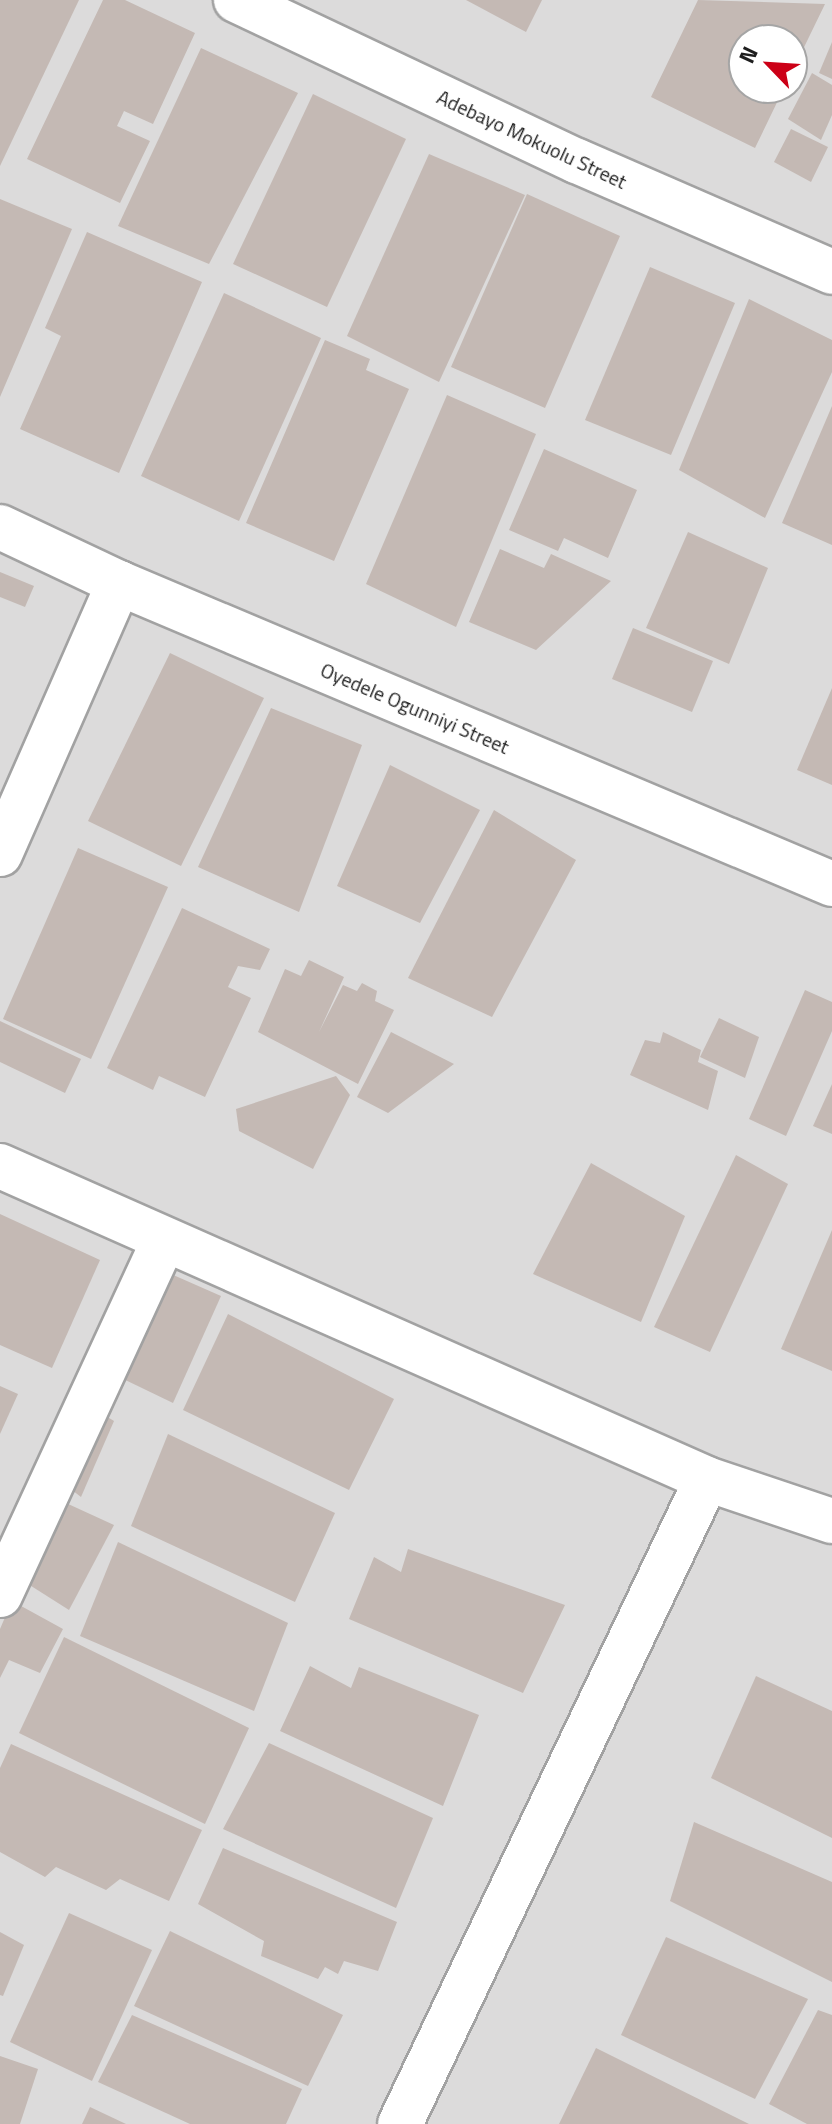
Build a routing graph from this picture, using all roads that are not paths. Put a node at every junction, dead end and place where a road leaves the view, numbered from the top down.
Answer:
1 (236, 0) edge
2 (832, 272) edge
3 (0, 527) edge
4 (119, 583) junction
5 (0, 854) edge
6 (832, 884) edge
7 (0, 1166) edge
8 (163, 1242) junction
9 (707, 1479) junction
10 (832, 1521) edge
11 (0, 1595) edge
12 (400, 2124) edge

1 - 2 street, Adebayo Mokuolu Street
3 - 4 street, Oyedele Ogunniyi Street
4 - 5 street
4 - 6 street, Oyedele Ogunniyi Street
7 - 8 street
8 - 9 street
8 - 11 street
9 - 10 street
9 - 12 street

